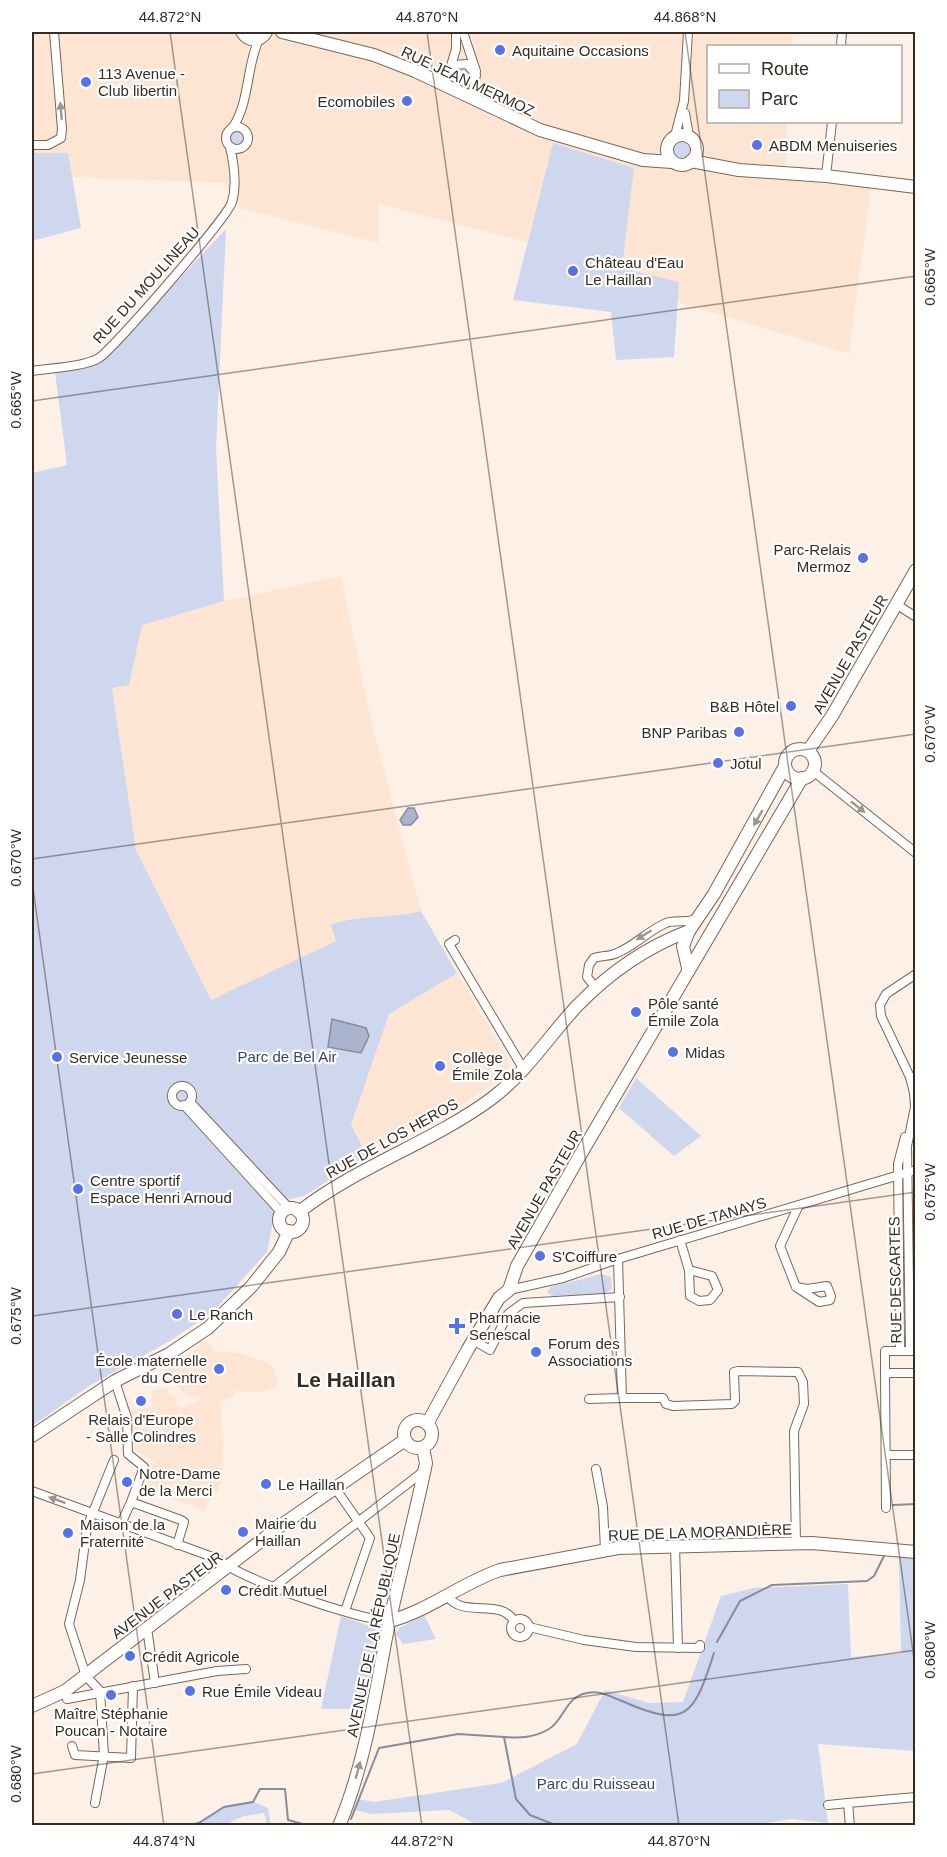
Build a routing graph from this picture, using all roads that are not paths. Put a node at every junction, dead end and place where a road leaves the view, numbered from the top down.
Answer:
1 (54, 32) edge
2 (688, 32) edge
3 (286, 33) edge
4 (251, 35) edge
5 (460, 35) edge
6 (476, 75) junction
7 (448, 77) junction
8 (471, 95) junction
9 (684, 100) junction
10 (242, 111) junction
11 (832, 123) edge
12 (233, 127) junction
13 (244, 129) junction
14 (671, 140) junction
15 (692, 140) junction
16 (32, 145) edge
17 (231, 147) junction
18 (241, 148) junction
19 (632, 158) junction
20 (692, 161) junction
21 (672, 162) junction
22 (234, 168) junction
23 (728, 168) junction
24 (826, 176) junction
25 (915, 187) edge
26 (32, 371) edge
27 (915, 570) edge
28 (896, 604) junction
29 (914, 616) edge
30 (808, 751) junction
31 (785, 766) junction
32 (807, 774) junction
33 (915, 853) edge
34 (698, 918) junction
35 (689, 931) junction
36 (710, 936) junction
37 (455, 940) dead end
38 (663, 941) junction
39 (683, 951) junction
40 (688, 968) junction
41 (915, 974) edge
42 (596, 988) junction
43 (524, 1070) junction
44 (913, 1076) edge
45 (187, 1104) dead end
46 (912, 1119) junction
47 (912, 1171) edge
48 (898, 1175) junction
49 (798, 1207) junction
50 (290, 1211) junction
51 (289, 1231) junction
52 (680, 1240) junction
53 (618, 1258) junction
54 (689, 1270) dead end
55 (796, 1287) dead end
56 (509, 1290) junction
57 (620, 1296) junction
58 (473, 1340) junction
59 (900, 1351) junction
60 (913, 1351) edge
61 (885, 1373) junction
62 (915, 1373) edge
63 (115, 1381) junction
64 (622, 1398) junction
65 (589, 1399) dead end
66 (427, 1424) junction
67 (32, 1436) edge
68 (405, 1440) junction
69 (423, 1448) junction
70 (886, 1455) junction
71 (915, 1455) edge
72 (114, 1460) dead end
73 (596, 1469) dead end
74 (424, 1471) junction
75 (335, 1488) junction
76 (32, 1491) edge
77 (131, 1502) junction
78 (886, 1508) dead end
79 (94, 1514) junction
80 (359, 1520) junction
81 (121, 1524) junction
82 (796, 1544) junction
83 (177, 1545) junction
84 (675, 1546) junction
85 (605, 1550) junction
86 (915, 1552) edge
87 (228, 1568) junction
88 (275, 1586) junction
89 (448, 1597) junction
90 (345, 1611) junction
91 (390, 1621) junction
92 (514, 1621) junction
93 (529, 1627) junction
94 (147, 1628) junction
95 (700, 1645) dead end
96 (678, 1648) junction
97 (246, 1669) dead end
98 (86, 1676) junction
99 (155, 1683) junction
100 (133, 1686) junction
101 (100, 1691) junction
102 (67, 1699) dead end
103 (32, 1706) edge
104 (72, 1746) dead end
105 (104, 1755) junction
106 (915, 1797) edge
107 (95, 1803) dead end
108 (848, 1803) junction
109 (828, 1804) dead end
110 (339, 1826) edge
111 (850, 1826) edge

16 -> 1 street
2 - 9 street
3 - 4 street, RUE JEAN MERMOZ
3 - 7 street, RUE JEAN MERMOZ
4 - 10 street
5 - 6 street
5 - 7 street
6 - 7 street
6 - 8 street
7 - 8 street, RUE JEAN MERMOZ
8 - 19 street, RUE JEAN MERMOZ
9 - 14 street
9 - 15 street
10 - 12 street
10 - 13 street
11 - 24 street
12 - 13 street
12 - 17 street
13 - 18 street
14 - 15 street
14 - 19 street
14 - 21 street
15 - 20 street
15 - 23 street
17 - 18 street
17 - 22 street, RUE DU MOULINEAU
18 - 22 street, RUE DU MOULINEAU
19 - 21 street, RUE JEAN MERMOZ
20 - 21 street
20 - 23 street
22 - 26 street, RUE DU MOULINEAU
23 - 24 street
24 - 25 street
27 - 28 street, AVENUE PASTEUR
28 - 29 street
28 - 30 street, AVENUE PASTEUR
30 - 31 street, AVENUE PASTEUR
30 - 32 street
31 - 32 street
31 -> 34 street, AVENUE PASTEUR
32 -> 33 street
32 - 36 street, AVENUE PASTEUR
34 - 35 street, AVENUE PASTEUR
34 - 36 street
34 -> 42 street
35 - 38 street, RUE DE LOS HEROS
35 - 39 street, AVENUE PASTEUR
36 - 40 street, AVENUE PASTEUR
37 - 43 street
38 - 39 street
38 - 42 street, RUE DE LOS HEROS
39 - 40 street
40 - 56 street, AVENUE PASTEUR
41 - 44 street
42 - 43 street, RUE DE LOS HEROS
43 - 50 street, RUE DE LOS HEROS
44 - 46 street
45 - 50 street
46 - 47 street, RUE DESCARTES
46 - 48 street, RUE DESCARTES
47 - 48 street, RUE DE TANAYS
47 - 60 street, RUE DESCARTES
48 - 49 street, RUE DE TANAYS
48 - 59 street, RUE DESCARTES
49 - 52 street, RUE DE TANAYS
49 - 55 street
50 - 51 street
50 - 51 street
51 - 63 street
52 - 53 street, RUE DE TANAYS
52 - 54 street
53 - 56 street, RUE DE TANAYS
53 - 57 street
56 - 58 street, AVENUE PASTEUR
57 - 58 street
57 - 64 street
58 - 66 street, AVENUE PASTEUR
59 - 60 street
59 - 61 street
61 - 62 street
61 - 70 street
63 - 67 street
63 - 77 street
64 - 65 street
64 - 82 street
66 - 68 street
66 - 69 street
68 - 69 street
68 - 75 street, AVENUE PASTEUR
69 - 74 street, AVENUE DE LA RÉPUBLIQUE
70 - 71 street
70 - 78 street
72 - 79 street
73 - 85 street
74 - 80 street
74 - 91 street, AVENUE DE LA RÉPUBLIQUE
75 - 80 street
75 - 87 street, AVENUE PASTEUR
79 -> 76 street
77 - 81 street
77 - 83 street
79 - 81 street
79 - 98 street
80 - 88 street
80 - 90 street
81 - 83 street
82 - 84 street, RUE DE LA MORANDIÈRE
82 - 86 street, RUE DE LA MORANDIÈRE
83 - 87 street
84 - 85 street, RUE DE LA MORANDIÈRE
84 - 96 street
85 - 89 street, RUE DE LA MORANDIÈRE
87 - 88 street
87 - 94 street, AVENUE PASTEUR
88 - 90 street
89 - 91 street, RUE DE LA MORANDIÈRE
89 - 92 street
90 - 91 street
110 -> 91 street, AVENUE DE LA RÉPUBLIQUE
92 - 93 street
92 - 93 street
93 - 96 street
94 - 98 street, AVENUE PASTEUR
94 - 99 street
95 - 96 street
97 - 99 street
98 - 101 street
98 - 103 street, AVENUE PASTEUR
99 - 100 street
100 - 101 street
100 - 105 street
101 - 102 street
101 - 105 street
104 - 105 street
105 - 107 street
106 - 108 street
108 - 109 street
108 - 111 street

